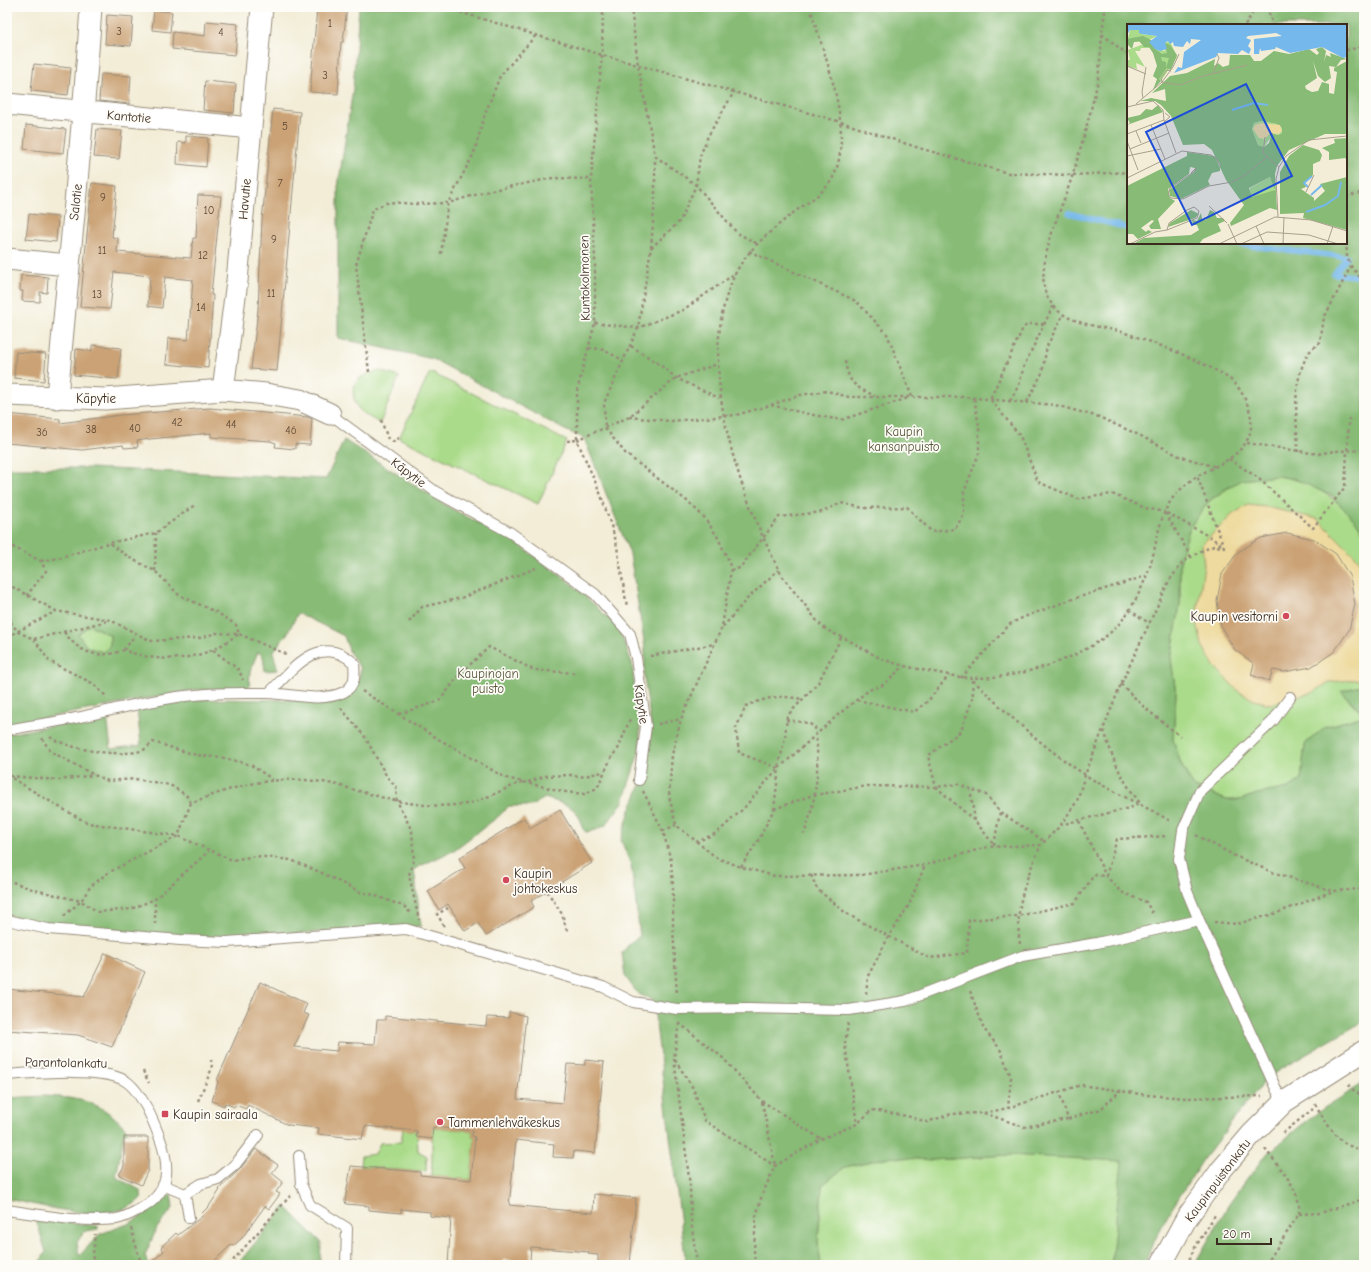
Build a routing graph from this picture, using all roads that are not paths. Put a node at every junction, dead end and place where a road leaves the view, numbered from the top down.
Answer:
1 (92, 7) edge
2 (262, 7) edge
3 (7, 104) edge
4 (85, 112) junction
5 (251, 128) junction
6 (7, 258) edge
7 (68, 265) junction
8 (223, 390) junction
9 (7, 395) edge
10 (57, 398) junction
11 (330, 414) joint
12 (269, 693) junction
13 (1290, 697) dead end
14 (7, 730) edge
15 (639, 780) dead end
16 (7, 920) edge
17 (1199, 920) junction
18 (1364, 1051) edge
19 (7, 1075) edge
20 (1280, 1097) junction
21 (258, 1135) dead end
22 (299, 1156) dead end
23 (163, 1185) junction
24 (185, 1194) junction
25 (7, 1210) edge
26 (189, 1218) dead end
27 (346, 1265) edge
28 (1161, 1265) edge

1 - 4 street, Salotie
2 - 5 street, Havutie
3 - 4 street, Kantotie
4 - 5 street, Kantotie
4 - 7 street, Salotie
5 - 8 street, Havutie
6 - 7 street
7 - 10 street, Salotie
8 - 10 street, Käpytie
8 - 11 street, Käpytie
9 - 10 street, Käpytie
11 - 15 lane, Käpytie
12 - 12 lane
12 - 14 lane
13 - 17 lane
16 - 17 lane
17 - 20 lane
18 - 20 street, Kaupinpuistonkatu
19 - 23 lane, Parantolankatu
20 - 28 street, Kaupinpuistonkatu
21 - 24 lane
22 - 27 lane
23 - 24 lane
23 - 25 lane, Parantolankatu
24 - 26 lane

